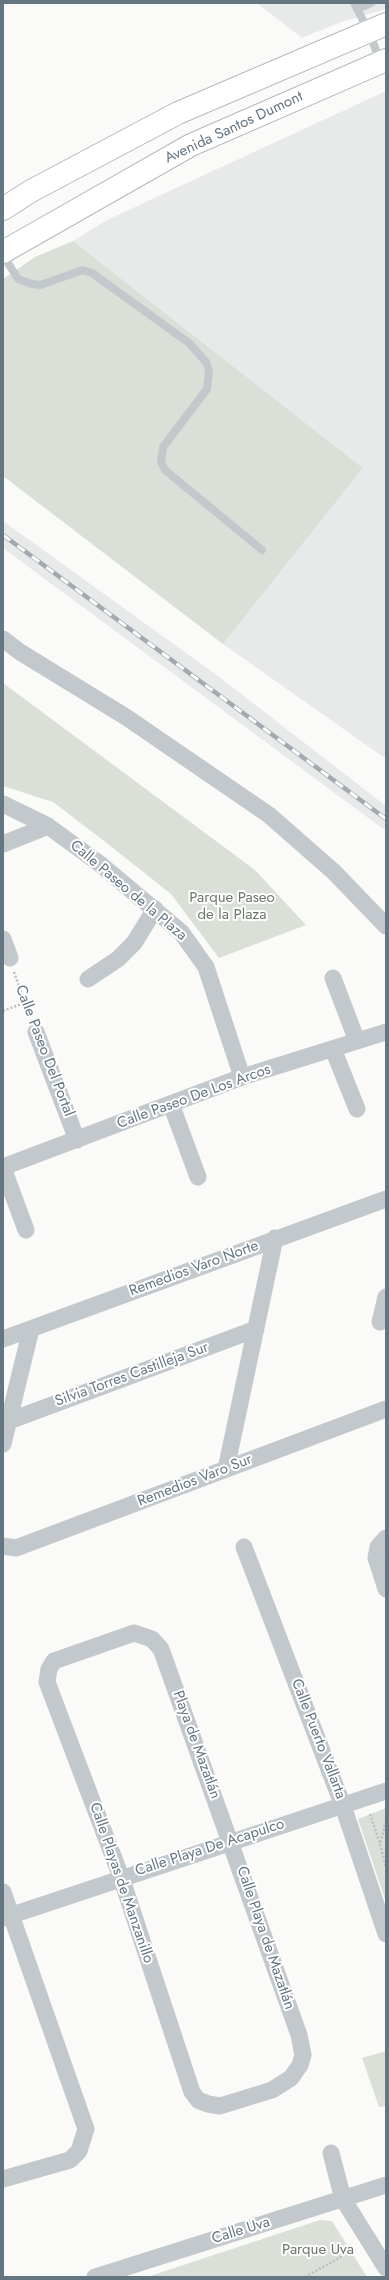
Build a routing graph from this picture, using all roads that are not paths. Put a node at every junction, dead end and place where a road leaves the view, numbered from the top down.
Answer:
1 (371, 3) edge
2 (356, 6) edge
3 (378, 28) edge
4 (383, 61) edge
5 (3, 209) edge
6 (3, 252) edge
7 (3, 255) edge
8 (262, 550) dead end
9 (3, 639) edge
10 (3, 804) edge
11 (48, 826) junction
12 (3, 844) edge
13 (155, 909) junction
14 (386, 926) edge
15 (3, 939) edge
16 (10, 958) road end
17 (333, 978) dead end
18 (88, 979) dead end
19 (36, 1032) road end
20 (386, 1032) edge
21 (357, 1041) junction
22 (333, 1049) junction
23 (242, 1076) junction
24 (171, 1104) junction
25 (357, 1109) dead end
26 (77, 1140) junction
27 (3, 1168) edge
28 (198, 1177) dead end
29 (386, 1199) edge
30 (26, 1230) dead end
31 (276, 1238) junction
32 (386, 1297) edge
33 (380, 1322) dead end
34 (256, 1328) junction
35 (31, 1329) junction
36 (3, 1339) edge
37 (386, 1409) edge
38 (9, 1421) junction
39 (3, 1444) edge
40 (226, 1469) junction
41 (386, 1538) edge
42 (3, 1546) edge
43 (244, 1547) dead end
44 (386, 1589) edge
45 (161, 1649) joint
46 (386, 1791) edge
47 (343, 1806) junction
48 (231, 1841) junction
49 (121, 1877) junction
50 (3, 1892) edge
51 (7, 1916) edge
52 (386, 1934) edge
53 (186, 2076) joint
54 (331, 2153) dead end
55 (3, 2179) edge
56 (386, 2185) edge
57 (343, 2200) junction
58 (386, 2268) edge
59 (95, 2277) edge

1 - 2 lane
2 - 3 lane
3 - 4 lane
3 - 5 main road
4 - 6 main road, Avenida Santos Dumont
7 - 8 lane
9 - 14 street
10 - 11 street, Calle Paseo de la Plaza
11 - 12 street
11 - 13 street, Calle Paseo de la Plaza
13 - 18 street
13 - 23 street, Calle Paseo de la Plaza
15 - 16 street
17 - 21 street
19 - 26 street, Calle Paseo Del Portal
20 - 21 street, Calle Paseo De Los Arcos
21 - 22 street, Calle Paseo De Los Arcos
22 - 23 street, Calle Paseo De Los Arcos
22 - 25 street
23 - 24 street, Calle Paseo De Los Arcos
24 - 26 street, Calle Paseo De Los Arcos
24 - 28 street
26 - 27 street, Calle Paseo De Los Arcos
27 - 30 street
29 - 31 street, Remedios Varo Norte
31 - 34 street
31 - 35 street, Remedios Varo Norte
32 - 33 street
34 - 38 street, Silvia Torres Castilleja Sur
34 - 40 street
35 - 36 street, Remedios Varo Norte
35 - 38 street
37 - 40 street, Remedios Varo Sur
38 - 39 street
40 - 42 street, Remedios Varo Sur
41 - 44 street
43 - 47 street, Calle Puerto Vallarta
45 - 48 street, Playa de Mazatlán
45 - 49 street, Calle Playas de Manzanillo
46 - 47 street, Calle Playa De Acapulco
47 - 48 street, Calle Playa De Acapulco
47 - 52 street, Calle Puerto Vallarta
48 - 49 street, Calle Playa De Acapulco
48 - 53 street, Calle Playa de Mazatlán
49 - 51 street, Calle Playa De Acapulco
49 - 53 street, Calle Playas de Manzanillo
50 - 51 street
51 - 55 street
54 - 57 street
56 - 57 street, Calle Uva
57 - 58 street
57 - 59 street, Calle Uva

